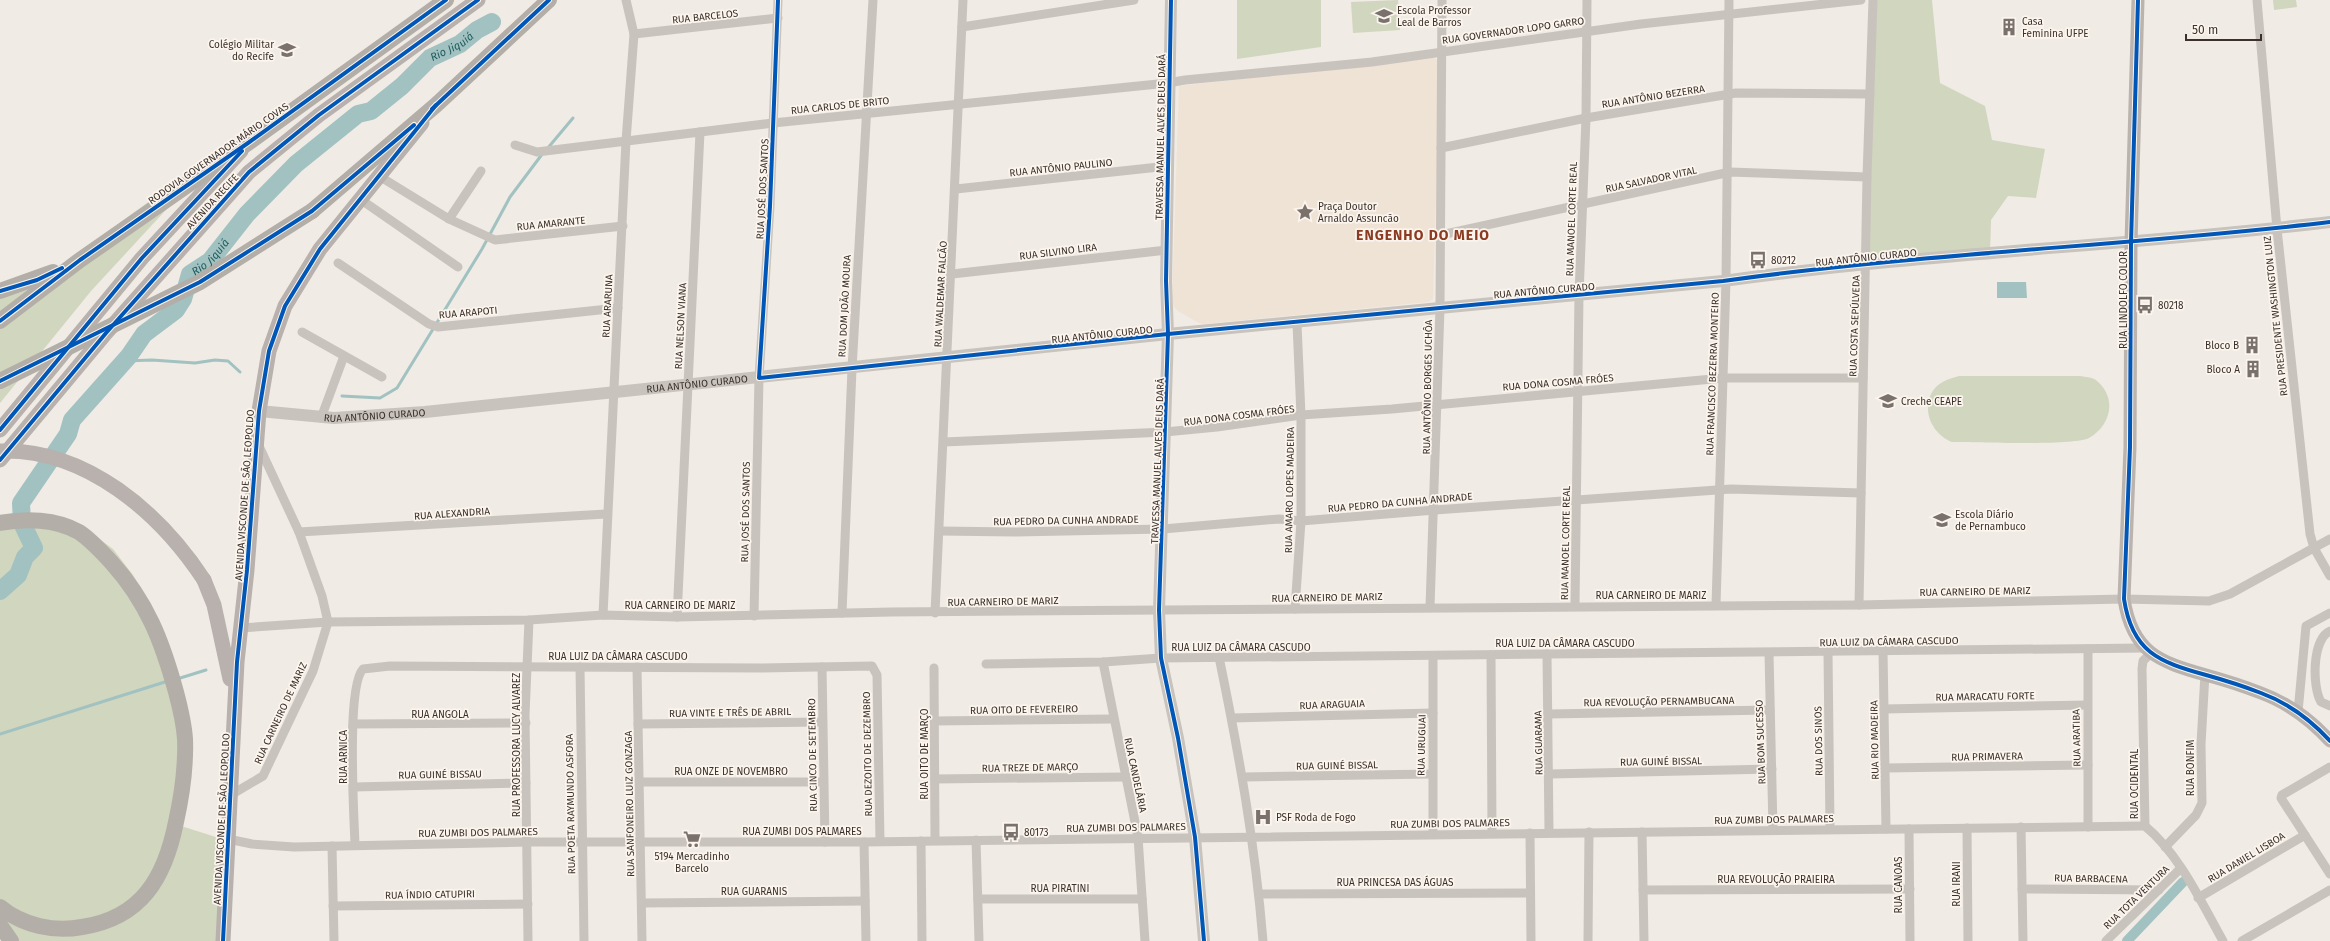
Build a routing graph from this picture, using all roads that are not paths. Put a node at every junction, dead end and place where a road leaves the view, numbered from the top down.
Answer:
1 (446, 0) edge
2 (478, 0) edge
3 (549, 0) edge
4 (626, 0) edge
5 (778, 0) edge
6 (873, 0) edge
7 (963, 0) edge
8 (1134, 0) edge
9 (1171, 0) edge
10 (1442, 0) edge
11 (1587, 0) edge
12 (1730, 0) edge
13 (1861, 0) edge
14 (1873, 0) edge
15 (2138, 0) edge
16 (2257, 0) edge
17 (1729, 14) junction
18 (778, 18) junction
19 (962, 27) junction
20 (1587, 31) junction
21 (634, 34) junction
22 (1441, 51) junction
23 (1168, 83) junction
24 (1870, 94) junction
25 (1729, 95) junction
26 (959, 104) junction
27 (436, 105) junction
28 (866, 114) junction
29 (1586, 118) junction
30 (773, 123) junction
31 (700, 132) junction
32 (626, 141) junction
33 (248, 143) junction
34 (515, 145) dead end
35 (1442, 148) junction
36 (1168, 166) junction
37 (481, 171) dead end
38 (1727, 174) junction
39 (379, 176) junction
40 (1867, 177) junction
41 (956, 189) junction
42 (360, 199) junction
43 (1583, 205) junction
44 (449, 219) junction
45 (2330, 222) edge
46 (623, 226) junction
47 (2277, 229) junction
48 (1441, 235) junction
49 (2132, 243) junction
50 (1167, 250) junction
51 (80, 260) junction
52 (338, 264) dead end
53 (1867, 265) junction
54 (458, 267) dead end
55 (952, 274) junction
56 (1726, 280) junction
57 (0, 291) edge
58 (1579, 295) junction
59 (618, 308) junction
60 (1440, 308) junction
61 (0, 321) edge
62 (1296, 324) junction
63 (302, 332) dead end
64 (1168, 334) junction
65 (344, 356) junction
66 (947, 358) junction
67 (852, 368) junction
68 (382, 377) dead end
69 (759, 378) junction
70 (1723, 378) junction
71 (1863, 378) junction
72 (0, 382) edge
73 (688, 385) junction
74 (614, 392) junction
75 (1578, 392) junction
76 (1437, 404) junction
77 (258, 411) junction
78 (1301, 415) junction
79 (321, 418) junction
80 (0, 430) edge
81 (1166, 432) junction
82 (256, 441) junction
83 (944, 442) junction
84 (0, 451) edge
85 (0, 460) edge
86 (1718, 491) junction
87 (1861, 493) junction
88 (1577, 500) junction
89 (1434, 510) junction
90 (606, 514) junction
91 (1301, 521) junction
92 (2, 522) edge
93 (1163, 529) junction
94 (940, 531) junction
95 (299, 532) junction
96 (2330, 539) edge
97 (2314, 548) junction
98 (2330, 576) edge
99 (2124, 599) junction
100 (1859, 605) junction
101 (1575, 606) junction
102 (1716, 606) junction
103 (1430, 607) junction
104 (1294, 609) junction
105 (1159, 610) junction
106 (842, 613) junction
107 (935, 613) junction
108 (2330, 613) edge
109 (603, 615) junction
110 (754, 616) junction
111 (678, 617) junction
112 (529, 620) junction
113 (328, 622) junction
114 (241, 628) junction
115 (2330, 631) edge
116 (2088, 649) junction
117 (2147, 650) junction
118 (1883, 651) junction
119 (1828, 652) junction
120 (1769, 653) junction
121 (1547, 654) junction
122 (1491, 655) junction
123 (1219, 657) junction
124 (1433, 657) junction
125 (1161, 658) junction
126 (1103, 662) junction
127 (986, 664) dead end
128 (580, 667) junction
129 (637, 667) junction
130 (822, 667) junction
131 (874, 667) joint
132 (526, 668) junction
133 (934, 668) dead end
134 (361, 671) joint
135 (2205, 674) junction
136 (234, 702) junction
137 (2087, 705) junction
138 (2330, 706) edge
139 (1884, 709) junction
140 (1770, 710) junction
141 (2298, 712) junction
142 (1433, 713) junction
143 (1549, 714) junction
144 (1232, 718) junction
145 (1113, 719) junction
146 (934, 721) junction
147 (822, 722) junction
148 (526, 723) junction
149 (354, 724) junction
150 (638, 724) junction
151 (2330, 741) edge
152 (2088, 765) junction
153 (1886, 768) junction
154 (2330, 768) edge
155 (1772, 769) junction
156 (1432, 774) junction
157 (1550, 774) junction
158 (1124, 777) junction
159 (1244, 777) junction
160 (935, 779) junction
161 (639, 782) junction
162 (823, 782) junction
163 (526, 783) junction
164 (354, 787) junction
165 (229, 796) junction
166 (2145, 826) junction
167 (2021, 827) junction
168 (2088, 827) junction
169 (1967, 828) junction
170 (1830, 829) junction
171 (1886, 829) junction
172 (1909, 829) junction
173 (1773, 830) junction
174 (1549, 832) junction
175 (1589, 832) junction
176 (1642, 832) junction
177 (1492, 833) junction
178 (1530, 833) junction
179 (1433, 834) junction
180 (2305, 835) junction
181 (1253, 836) junction
182 (1138, 837) junction
183 (1195, 837) junction
184 (228, 839) junction
185 (935, 840) junction
186 (976, 840) junction
187 (880, 841) junction
188 (921, 841) junction
189 (528, 842) junction
190 (641, 842) junction
191 (825, 842) junction
192 (864, 842) junction
193 (581, 843) junction
194 (355, 845) junction
195 (332, 846) junction
196 (2165, 847) junction
197 (2180, 869) junction
198 (2330, 874) edge
199 (1910, 889) junction
200 (2022, 889) junction
201 (1643, 890) junction
202 (2159, 890) junction
203 (2330, 890) edge
204 (1530, 893) junction
205 (1259, 894) junction
206 (2198, 898) junction
207 (978, 899) junction
208 (1142, 899) junction
209 (866, 901) junction
210 (642, 903) junction
211 (528, 904) junction
212 (333, 906) junction
213 (0, 907) edge
214 (0, 925) edge
215 (12, 941) edge
216 (223, 941) edge
217 (334, 941) edge
218 (528, 941) edge
219 (584, 941) edge
220 (642, 941) edge
221 (866, 941) edge
222 (922, 941) edge
223 (979, 941) edge
224 (1145, 941) edge
225 (1204, 941) edge
226 (1263, 941) edge
227 (1531, 941) edge
228 (1588, 941) edge
229 (1644, 941) edge
230 (1910, 941) edge
231 (1968, 941) edge
232 (2023, 941) edge
233 (2106, 941) edge
234 (2223, 941) edge
235 (2242, 941) edge

1 - 33 highway, RODOVIA GOVERNADOR MÁRIO COVAS
2 - 85 main road, AVENIDA RECIFE
3 - 27 highway, AVENIDA VISCONDE DE SÃO LEOPOLDO
4 - 21 street, RUA ARARUNA
5 - 18 street, RUA JOSÉ DOS SANTOS
6 - 28 street, RUA DOM JOÃO MOURA
7 - 19 street, RUA WALDEMAR FALCÃO
8 - 19 street
9 - 23 street, TRAVESSA MANUEL ALVES DEUS DARÁ
10 - 22 street, RUA ANTÔNIO BORGES UCHÔA
11 - 20 street, RUA MANOEL CORTE REAL
12 - 17 street, RUA FRANCISCO BEZERRA MONTEIRO
13 - 17 street, RUA GOVERNADOR LOPO GARRO
14 - 24 street, RUA COSTA SEPÚLVEDA
15 - 49 main road, RUA LINDOLFO COLOR
16 - 47 street, RUA PRESIDENTE WASHINGTON LUIZ
17 - 20 street, RUA GOVERNADOR LOPO GARRO
17 - 25 street, RUA FRANCISCO BEZERRA MONTEIRO
18 - 21 street, RUA BARCELOS
18 - 30 street, RUA JOSÉ DOS SANTOS
19 - 26 street, RUA WALDEMAR FALCÃO
20 - 22 street, RUA GOVERNADOR LOPO GARRO
20 - 29 street, RUA MANOEL CORTE REAL
21 - 32 street, RUA ARARUNA
22 - 23 street, RUA GOVERNADOR LOPO GARRO
22 - 35 street, RUA ANTÔNIO BORGES UCHÔA
23 - 26 street, RUA CARLOS DE BRITO
23 - 36 street, TRAVESSA MANUEL ALVES DEUS DARÁ
24 - 25 street, RUA ANTÔNIO BEZERRA
24 - 40 street, RUA COSTA SEPÚLVEDA
25 - 29 street, RUA ANTÔNIO BEZERRA
25 - 38 street, RUA FRANCISCO BEZERRA MONTEIRO
26 - 28 street, RUA CARLOS DE BRITO
26 - 41 street, RUA WALDEMAR FALCÃO
27 - 39 main road, AVENIDA VISCONDE DE SÃO LEOPOLDO
27 - 72 highway, AVENIDA VISCONDE DE SÃO LEOPOLDO, bridge
28 - 30 street, RUA CARLOS DE BRITO
28 - 67 street, RUA DOM JOÃO MOURA
29 - 35 street, RUA ANTÔNIO BEZERRA
29 - 43 street, RUA MANOEL CORTE REAL
30 - 31 street, RUA CARLOS DE BRITO
30 - 69 street, RUA JOSÉ DOS SANTOS
31 - 32 street, RUA CARLOS DE BRITO
31 - 73 street, RUA NELSON VIANA
32 - 34 street, RUA CARLOS DE BRITO
32 - 46 street, RUA ARARUNA
33 - 51 highway, RODOVIA GOVERNADOR MÁRIO COVAS
33 - 80 main road, AVENIDA RECIFE
35 - 48 street, RUA ANTÔNIO BORGES UCHÔA
36 - 41 street, RUA ANTÔNIO PAULINO
36 - 50 street, TRAVESSA MANUEL ALVES DEUS DARÁ
37 - 44 street
38 - 40 street, RUA SALVADOR VITAL
38 - 43 street, RUA SALVADOR VITAL
38 - 56 street, RUA FRANCISCO BEZERRA MONTEIRO
39 - 42 main road, AVENIDA VISCONDE DE SÃO LEOPOLDO
39 - 44 street, RUA AMARANTE
40 - 53 street, RUA COSTA SEPÚLVEDA
41 - 55 street, RUA WALDEMAR FALCÃO
42 - 54 street
42 - 77 main road, AVENIDA VISCONDE DE SÃO LEOPOLDO
43 - 48 street, RUA SALVADOR VITAL
43 - 58 street, RUA MANOEL CORTE REAL
44 - 46 street, RUA AMARANTE
45 - 47 street, RUA ANTÔNIO CURADO
46 - 59 street, RUA ARARUNA
47 - 49 street, RUA ANTÔNIO CURADO
47 - 97 street, RUA PRESIDENTE WASHINGTON LUIZ
48 - 60 street, RUA ANTÔNIO BORGES UCHÔA
49 - 53 street, RUA ANTÔNIO CURADO
49 - 99 main road, RUA LINDOLFO COLOR
50 - 55 street, RUA SILVINO LIRA
50 - 64 street, TRAVESSA MANUEL ALVES DEUS DARÁ
51 - 57 highway
51 - 61 highway, RODOVIA GOVERNADOR MÁRIO COVAS
52 - 59 street, RUA ARAPOTI
53 - 56 street, RUA ANTÔNIO CURADO
53 - 71 street, RUA COSTA SEPÚLVEDA
55 - 66 street, RUA WALDEMAR FALCÃO
56 - 58 street, RUA ANTÔNIO CURADO
56 - 70 street, RUA FRANCISCO BEZERRA MONTEIRO
58 - 60 street, RUA ANTÔNIO CURADO
58 - 75 street, RUA MANOEL CORTE REAL
59 - 74 street, RUA ARARUNA
60 - 62 street, RUA ANTÔNIO CURADO
60 - 76 street, RUA ANTÔNIO BORGES UCHÔA
62 - 64 street, RUA ANTÔNIO CURADO
62 - 78 street, RUA AMARO LOPES MADEIRA
63 - 65 street
64 - 66 street, RUA ANTÔNIO CURADO
64 - 81 street, TRAVESSA MANUEL ALVES DEUS DARÁ
65 - 68 street
65 - 79 street
66 - 67 street, RUA ANTÔNIO CURADO
66 - 83 street, RUA WALDEMAR FALCÃO
67 - 69 street, RUA ANTÔNIO CURADO
67 - 106 street, RUA DOM JOÃO MOURA
69 - 73 street, RUA ANTÔNIO CURADO
69 - 110 street, RUA JOSÉ DOS SANTOS
70 - 71 street, RUA DONA COSMA FRÓES
70 - 75 street, RUA DONA COSMA FRÓES
70 - 86 street, RUA FRANCISCO BEZERRA MONTEIRO
71 - 87 street, RUA COSTA SEPÚLVEDA
73 - 74 street, RUA ANTÔNIO CURADO
73 - 111 street, RUA NELSON VIANA
74 - 79 street, RUA ANTÔNIO CURADO
74 - 90 street, RUA ARARUNA
75 - 76 street, RUA DONA COSMA FRÓES
75 - 88 street, RUA MANOEL CORTE REAL
76 - 78 street, RUA DONA COSMA FRÓES
76 - 89 street, RUA ANTÔNIO BORGES UCHÔA
77 - 79 street, RUA ANTÔNIO CURADO
77 - 82 main road, AVENIDA VISCONDE DE SÃO LEOPOLDO
78 - 81 street, RUA DONA COSMA FRÓES
78 - 91 street, RUA AMARO LOPES MADEIRA
81 - 83 street, RUA DONA COSMA FRÓES
81 - 93 street, TRAVESSA MANUEL ALVES DEUS DARÁ
82 - 95 street
82 - 114 main road, AVENIDA VISCONDE DE SÃO LEOPOLDO
83 - 94 street, RUA WALDEMAR FALCÃO
84 - 136 main road, bridge
86 - 87 street, RUA PEDRO DA CUNHA ANDRADE
86 - 88 street, RUA PEDRO DA CUNHA ANDRADE
86 - 102 street, RUA FRANCISCO BEZERRA MONTEIRO
87 - 100 street, RUA COSTA SEPÚLVEDA
88 - 89 street, RUA PEDRO DA CUNHA ANDRADE
88 - 101 street, RUA MANOEL CORTE REAL
89 - 91 street, RUA PEDRO DA CUNHA ANDRADE
89 - 103 street, RUA ANTÔNIO BORGES UCHÔA
90 - 95 street, RUA ALEXANDRIA
90 - 109 street, RUA ARARUNA
91 - 93 street, RUA PEDRO DA CUNHA ANDRADE
91 - 104 street, RUA AMARO LOPES MADEIRA
92 - 213 highway
93 - 94 street, RUA PEDRO DA CUNHA ANDRADE
93 - 105 street, TRAVESSA MANUEL ALVES DEUS DARÁ
94 - 107 street, RUA WALDEMAR FALCÃO
95 - 113 street
96 - 97 street, RUA CARNEIRO DE MARIZ
97 - 98 street, RUA PRESIDENTE WASHINGTON LUIZ
97 - 99 street, RUA CARNEIRO DE MARIZ
99 - 100 street, RUA CARNEIRO DE MARIZ
99 - 117 main road, RUA LINDOLFO COLOR
100 - 102 street, RUA CARNEIRO DE MARIZ
101 - 102 street, RUA CARNEIRO DE MARIZ
101 - 103 street, RUA CARNEIRO DE MARIZ
103 - 104 street, RUA CARNEIRO DE MARIZ
104 - 105 street, RUA CARNEIRO DE MARIZ
105 - 107 street, RUA CARNEIRO DE MARIZ
105 - 125 street, TRAVESSA MANUEL ALVES DEUS DARÁ
106 - 107 street, RUA CARNEIRO DE MARIZ
106 - 110 street, RUA CARNEIRO DE MARIZ
108 - 141 street
109 - 111 street, RUA CARNEIRO DE MARIZ
109 - 112 street, RUA CARNEIRO DE MARIZ
110 - 111 street, RUA CARNEIRO DE MARIZ
112 - 113 street, RUA CARNEIRO DE MARIZ
112 - 132 street, RUA PROFESSORA LUCY ALVAREZ
113 - 114 street, RUA CARNEIRO DE MARIZ
113 - 165 street, RUA CARNEIRO DE MARIZ
114 - 136 main road, AVENIDA VISCONDE DE SÃO LEOPOLDO
115 - 138 street
116 - 117 street, RUA LUIZ DA CÂMARA CASCUDO
116 - 118 street, RUA LUIZ DA CÂMARA CASCUDO
116 - 137 street, RUA ARATIBA
117 - 135 main road
117 - 166 street, RUA OCIDENTAL
118 - 119 street, RUA LUIZ DA CÂMARA CASCUDO
118 - 139 street, RUA RIO MADEIRA
119 - 120 street, RUA LUIZ DA CÂMARA CASCUDO
119 - 170 street, RUA DOS SINOS
120 - 121 street, RUA LUIZ DA CÂMARA CASCUDO
120 - 140 street, RUA BOM SUCESSO
121 - 122 street, RUA LUIZ DA CÂMARA CASCUDO
121 - 143 street, RUA GUARAMA
122 - 124 street, RUA LUIZ DA CÂMARA CASCUDO
122 - 177 street
123 - 124 street, RUA LUIZ DA CÂMARA CASCUDO
123 - 125 street, RUA LUIZ DA CÂMARA CASCUDO
123 - 144 street
124 - 142 street, RUA URUGUAI
125 - 126 street, RUA LUIZ DA CÂMARA CASCUDO
125 - 183 street, TRAVESSA MANUEL ALVES DEUS DARÁ
126 - 127 street, RUA LUIZ DA CÂMARA CASCUDO
126 - 145 street, RUA CANDELÁRIA
128 - 129 street, RUA LUIZ DA CÂMARA CASCUDO
128 - 132 street, RUA LUIZ DA CÂMARA CASCUDO
128 - 193 street, RUA POETA RAYMUNDO ASFORA
129 - 130 street, RUA LUIZ DA CÂMARA CASCUDO
129 - 150 street, RUA SANFONEIRO LUIZ GONZAGA
130 - 131 street, RUA LUIZ DA CÂMARA CASCUDO
130 - 147 street, RUA CINCO DE SETEMBRO
131 - 187 street, RUA DEZOITO DE DEZEMBRO
132 - 134 street, RUA LUIZ DA CÂMARA CASCUDO
132 - 148 street, RUA PROFESSORA LUCY ALVAREZ
133 - 146 street, RUA OITO DE MARÇO
134 - 149 street, RUA ARNICA
135 - 141 main road
135 - 196 street, RUA BONFIM
136 - 165 main road, AVENIDA VISCONDE DE SÃO LEOPOLDO
137 - 139 street, RUA MARACATU FORTE
137 - 152 street, RUA ARATIBA
139 - 153 street, RUA RIO MADEIRA
140 - 143 street, RUA REVOLUÇÃO PERNAMBUCANA
140 - 155 street, RUA BOM SUCESSO
141 - 151 main road
142 - 144 street, RUA ARAGUAIA
142 - 156 street, RUA URUGUAI
143 - 157 street, RUA GUARAMA
144 - 159 street
145 - 146 street, RUA OITO DE FEVEREIRO
145 - 158 street, RUA CANDELÁRIA
146 - 160 street, RUA OITO DE MARÇO
147 - 150 street, RUA VINTE E TRÊS DE ABRIL
147 - 162 street, RUA CINCO DE SETEMBRO
148 - 149 street, RUA ANGOLA
148 - 163 street, RUA PROFESSORA LUCY ALVAREZ
149 - 164 street, RUA ARNICA
150 - 161 street, RUA SANFONEIRO LUIZ GONZAGA
152 - 153 street, RUA PRIMAVERA
152 - 168 street, RUA ARATIBA
153 - 171 street, RUA RIO MADEIRA
154 - 180 street
155 - 157 street, RUA GUINÉ BISSAL
155 - 173 street, RUA BOM SUCESSO
156 - 159 street, RUA GUINÉ BISSAL
156 - 179 street, RUA URUGUAI
157 - 174 street, RUA GUARAMA
158 - 160 street, RUA TREZE DE MARÇO
158 - 182 street, RUA CANDELÁRIA
159 - 181 street
160 - 185 street, RUA OITO DE MARÇO
161 - 162 street, RUA ONZE DE NOVEMBRO
161 - 190 street, RUA SANFONEIRO LUIZ GONZAGA
162 - 191 street, RUA CINCO DE SETEMBRO
163 - 164 street, RUA GUINÉ BISSAU
163 - 189 street, RUA PROFESSORA LUCY ALVAREZ
164 - 194 street, RUA ARNICA
165 - 184 main road, AVENIDA VISCONDE DE SÃO LEOPOLDO
166 - 168 street, RUA ZUMBI DOS PALMARES
166 - 196 street, RUA OCIDENTAL
167 - 168 street, RUA ZUMBI DOS PALMARES
167 - 169 street, RUA ZUMBI DOS PALMARES
167 - 200 street
169 - 172 street, RUA ZUMBI DOS PALMARES
169 - 231 street, RUA IRANI
170 - 171 street, RUA ZUMBI DOS PALMARES
170 - 173 street, RUA ZUMBI DOS PALMARES
171 - 172 street, RUA ZUMBI DOS PALMARES
172 - 199 street, RUA CANOAS
173 - 176 street, RUA ZUMBI DOS PALMARES
174 - 175 street, RUA ZUMBI DOS PALMARES
174 - 178 street, RUA ZUMBI DOS PALMARES
175 - 176 street, RUA ZUMBI DOS PALMARES
175 - 228 street
176 - 201 street
177 - 178 street, RUA ZUMBI DOS PALMARES
177 - 179 street, RUA ZUMBI DOS PALMARES
178 - 204 street
179 - 181 street, RUA ZUMBI DOS PALMARES
180 - 198 street
180 - 206 street, RUA DANIEL LISBOA
181 - 183 street, RUA ZUMBI DOS PALMARES
181 - 205 street
182 - 183 street, RUA ZUMBI DOS PALMARES
182 - 186 street, RUA ZUMBI DOS PALMARES
182 - 208 street, RUA CANDELÁRIA
183 - 225 street, TRAVESSA MANUEL ALVES DEUS DARÁ
184 - 195 street, RUA ZUMBI DOS PALMARES
184 - 216 main road, AVENIDA VISCONDE DE SÃO LEOPOLDO
185 - 186 street, RUA ZUMBI DOS PALMARES
185 - 188 street, RUA ZUMBI DOS PALMARES
186 - 207 street
187 - 188 street, RUA ZUMBI DOS PALMARES
187 - 192 street, RUA ZUMBI DOS PALMARES
188 - 222 street
189 - 193 street, RUA ZUMBI DOS PALMARES
189 - 194 street, RUA ZUMBI DOS PALMARES
189 - 211 street, RUA PROFESSORA LUCY ALVAREZ
190 - 191 street, RUA ZUMBI DOS PALMARES
190 - 193 street, RUA ZUMBI DOS PALMARES
190 - 210 street, RUA SANFONEIRO LUIZ GONZAGA
191 - 192 street, RUA ZUMBI DOS PALMARES
192 - 209 street
193 - 219 street, RUA POETA RAYMUNDO ASFORA
194 - 195 street, RUA ZUMBI DOS PALMARES
195 - 212 street
196 - 197 street, RUA OCIDENTAL
197 - 202 street, RUA TOTA VENTURA
197 - 206 street, RUA OCIDENTAL
199 - 201 street, RUA REVOLUÇÃO PRAIEIRA
199 - 230 street, RUA CANOAS
200 - 202 street, RUA BARBACENA
200 - 232 street
201 - 229 street
202 - 233 street, RUA TOTA VENTURA
203 - 235 street
204 - 205 street, RUA PRINCESA DAS ÁGUAS
204 - 227 street
205 - 226 street
206 - 234 street, RUA OCIDENTAL
207 - 208 street, RUA PIRATINI
207 - 223 street
208 - 224 street, RUA CANDELÁRIA
209 - 210 street, RUA GUARANIS
209 - 221 street
210 - 220 street, RUA SANFONEIRO LUIZ GONZAGA
211 - 212 street, RUA ÍNDIO CATUPIRI
211 - 218 street, RUA PROFESSORA LUCY ALVAREZ
212 - 217 street
214 - 215 highway

